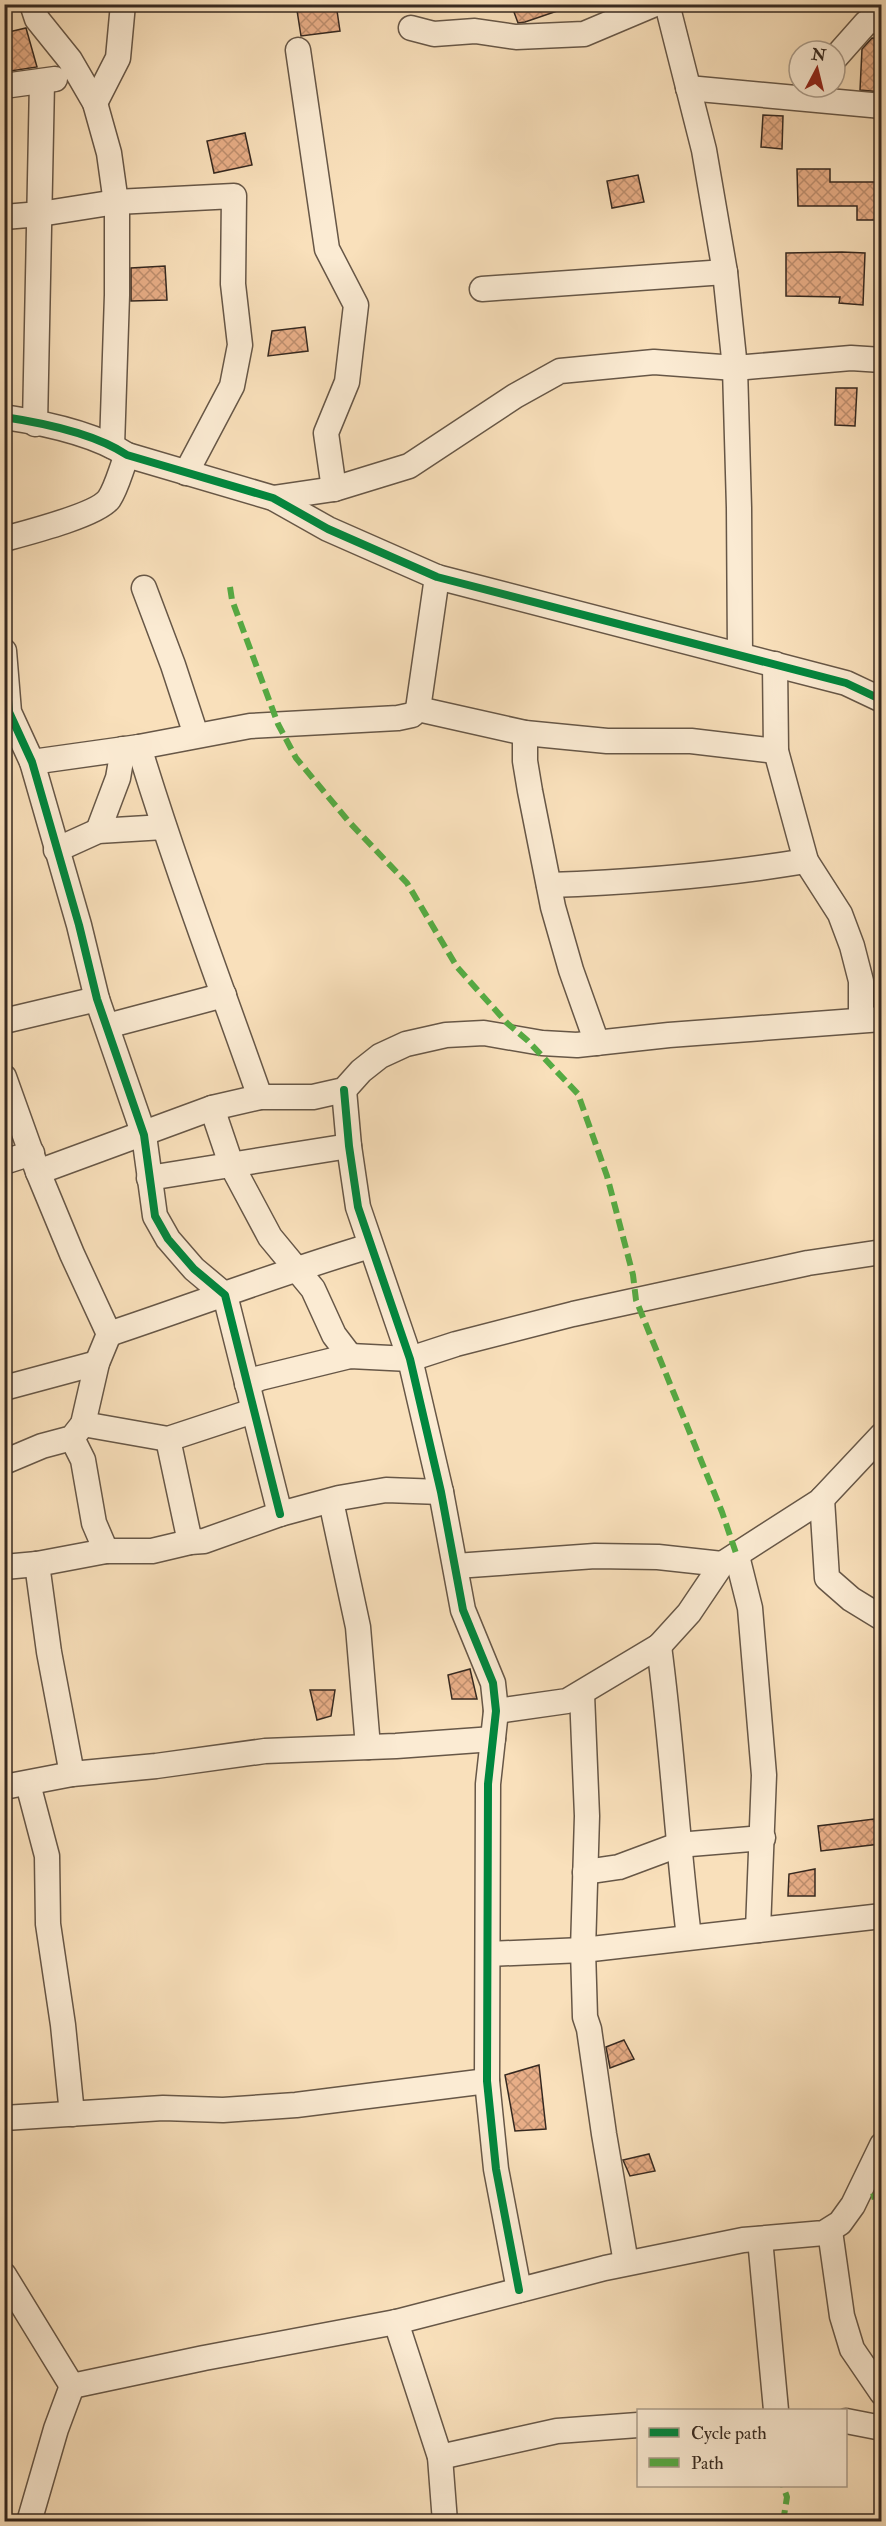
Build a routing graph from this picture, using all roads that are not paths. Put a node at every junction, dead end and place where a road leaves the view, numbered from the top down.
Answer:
1 (32, 4) edge
2 (123, 4) edge
3 (655, 4) edge
4 (667, 4) edge
5 (882, 18) edge
6 (411, 28) dead end
7 (847, 44) edge
8 (298, 50) dead end
9 (76, 71) junction
10 (42, 82) junction
11 (4, 86) edge
12 (688, 88) junction
13 (787, 92) edge
14 (840, 99) edge
15 (95, 103) junction
16 (882, 106) edge
17 (116, 202) junction
18 (40, 214) junction
19 (4, 217) edge
20 (725, 272) junction
21 (482, 289) dead end
22 (882, 360) edge
23 (735, 368) junction
24 (4, 417) edge
25 (34, 424) junction
26 (119, 450) junction
27 (186, 473) junction
28 (334, 489) junction
29 (273, 498) junction
30 (4, 539) edge
31 (437, 576) junction
32 (144, 588) dead end
33 (4, 651) edge
34 (740, 654) junction
35 (775, 664) junction
36 (882, 700) edge
37 (418, 709) junction
38 (7, 712) edge
39 (525, 733) junction
40 (196, 735) junction
41 (131, 748) junction
42 (776, 751) junction
43 (32, 762) junction
44 (164, 827) junction
45 (98, 831) junction
46 (56, 850) junction
47 (806, 861) junction
48 (549, 885) junction
49 (224, 995) junction
50 (97, 999) junction
51 (871, 1019) edge
52 (4, 1021) edge
53 (107, 1026) junction
54 (597, 1043) junction
55 (4, 1077) edge
56 (344, 1090) junction
57 (260, 1097) junction
58 (212, 1108) junction
59 (144, 1135) junction
60 (349, 1146) junction
61 (4, 1162) edge
62 (35, 1163) junction
63 (231, 1164) junction
64 (149, 1178) junction
65 (370, 1246) junction
66 (882, 1252) edge
67 (295, 1268) junction
68 (225, 1295) junction
69 (109, 1334) junction
70 (350, 1356) junction
71 (410, 1359) junction
72 (97, 1363) junction
73 (247, 1384) junction
74 (4, 1388) edge
75 (253, 1411) junction
76 (78, 1431) junction
77 (882, 1435) edge
78 (168, 1439) junction
79 (4, 1462) edge
80 (441, 1492) junction
81 (822, 1499) junction
82 (331, 1501) junction
83 (280, 1514) junction
84 (190, 1542) junction
85 (106, 1551) junction
86 (729, 1560) junction
87 (37, 1564) junction
88 (456, 1566) junction
89 (4, 1567) edge
90 (882, 1618) edge
91 (659, 1646) junction
92 (582, 1694) junction
93 (496, 1711) junction
94 (494, 1738) junction
95 (368, 1747) junction
96 (72, 1774) junction
97 (16, 1785) edge
98 (763, 1838) junction
99 (678, 1845) junction
100 (585, 1872) junction
101 (882, 1916) edge
102 (584, 1924) junction
103 (758, 1930) junction
104 (689, 1937) junction
105 (554, 1950) junction
106 (583, 1950) junction
107 (488, 1954) junction
108 (487, 2081) junction
109 (72, 2114) junction
110 (4, 2118) edge
111 (882, 2145) edge
112 (830, 2231) junction
113 (760, 2239) junction
114 (626, 2264) junction
115 (5, 2277) edge
116 (519, 2290) junction
117 (396, 2322) junction
118 (72, 2386) junction
119 (882, 2394) edge
120 (776, 2409) edge
121 (847, 2421) edge
122 (637, 2425) edge
123 (882, 2428) edge
124 (440, 2457) junction
125 (29, 2522) edge
126 (445, 2522) edge

1 - 9 street
2 - 15 street
3 - 6 street
4 - 12 street
5 - 7 street
8 - 28 street
9 - 10 street
9 - 15 street
10 - 11 street
10 - 18 street
12 - 13 street
12 - 20 street
14 - 16 street
15 - 17 street
17 - 18 street
17 - 26 street
17 - 27 street
18 - 19 street
18 - 25 street
20 - 21 street
20 - 23 street
22 - 23 street
23 - 28 street
23 - 34 street
24 - 25 street
25 - 26 street
26 - 27 street
26 - 30 street
27 - 29 street
28 - 29 street
29 - 31 street
31 - 34 street
31 - 37 street
32 - 40 street
33 - 38 street
34 - 35 street
35 - 36 street
35 - 42 street
37 - 39 street
37 - 40 street
38 - 43 street
39 - 42 street
39 - 48 street
40 - 41 street
41 - 43 street
41 - 44 street
41 - 45 street
42 - 47 street
43 - 46 street
44 - 45 street
44 - 49 street
45 - 46 street
46 - 50 street
47 - 48 street
47 - 51 street
48 - 54 street
49 - 53 street
49 - 57 street
50 - 52 street
50 - 53 street
51 - 54 street
53 - 59 street
54 - 56 street
55 - 62 street
56 - 57 street
56 - 60 street
57 - 58 street
58 - 59 street
58 - 63 street
59 - 62 street
59 - 64 street
60 - 63 street
60 - 65 street
61 - 62 street
62 - 69 street
63 - 64 street
63 - 67 street
64 - 68 street
65 - 67 street
65 - 71 street
66 - 71 street
67 - 68 street
67 - 70 street
68 - 69 street
68 - 73 street
69 - 72 street
70 - 71 street
70 - 73 street
71 - 80 street
72 - 74 street
72 - 76 street
73 - 75 street
75 - 78 street
75 - 83 street
76 - 78 street
76 - 79 street
76 - 85 street
77 - 81 street
78 - 84 street
80 - 82 street
80 - 88 street
81 - 86 street
81 - 90 street
82 - 83 street
82 - 95 street
83 - 84 street
84 - 85 street
85 - 87 street
86 - 88 street
86 - 91 street
86 - 98 street
87 - 89 street
87 - 96 street
88 - 93 street
91 - 92 street
91 - 99 street
92 - 93 street
92 - 100 street
93 - 94 street
94 - 95 street
94 - 107 street
95 - 96 street
96 - 97 street
97 - 109 street
98 - 99 street
98 - 103 street
99 - 100 street
99 - 104 street
100 - 102 street
101 - 103 street
102 - 105 street
102 - 106 street
103 - 104 street
104 - 106 street
105 - 106 street
105 - 107 street
106 - 114 street
107 - 108 street
108 - 109 street
108 - 116 street
109 - 110 street
111 - 112 street
112 - 113 street
112 - 119 street
113 - 114 street
113 - 120 street
114 - 116 street
115 - 118 street
116 - 117 street
117 - 118 street
117 - 124 street
118 - 125 street
121 - 123 street
122 - 124 street
124 - 126 street

